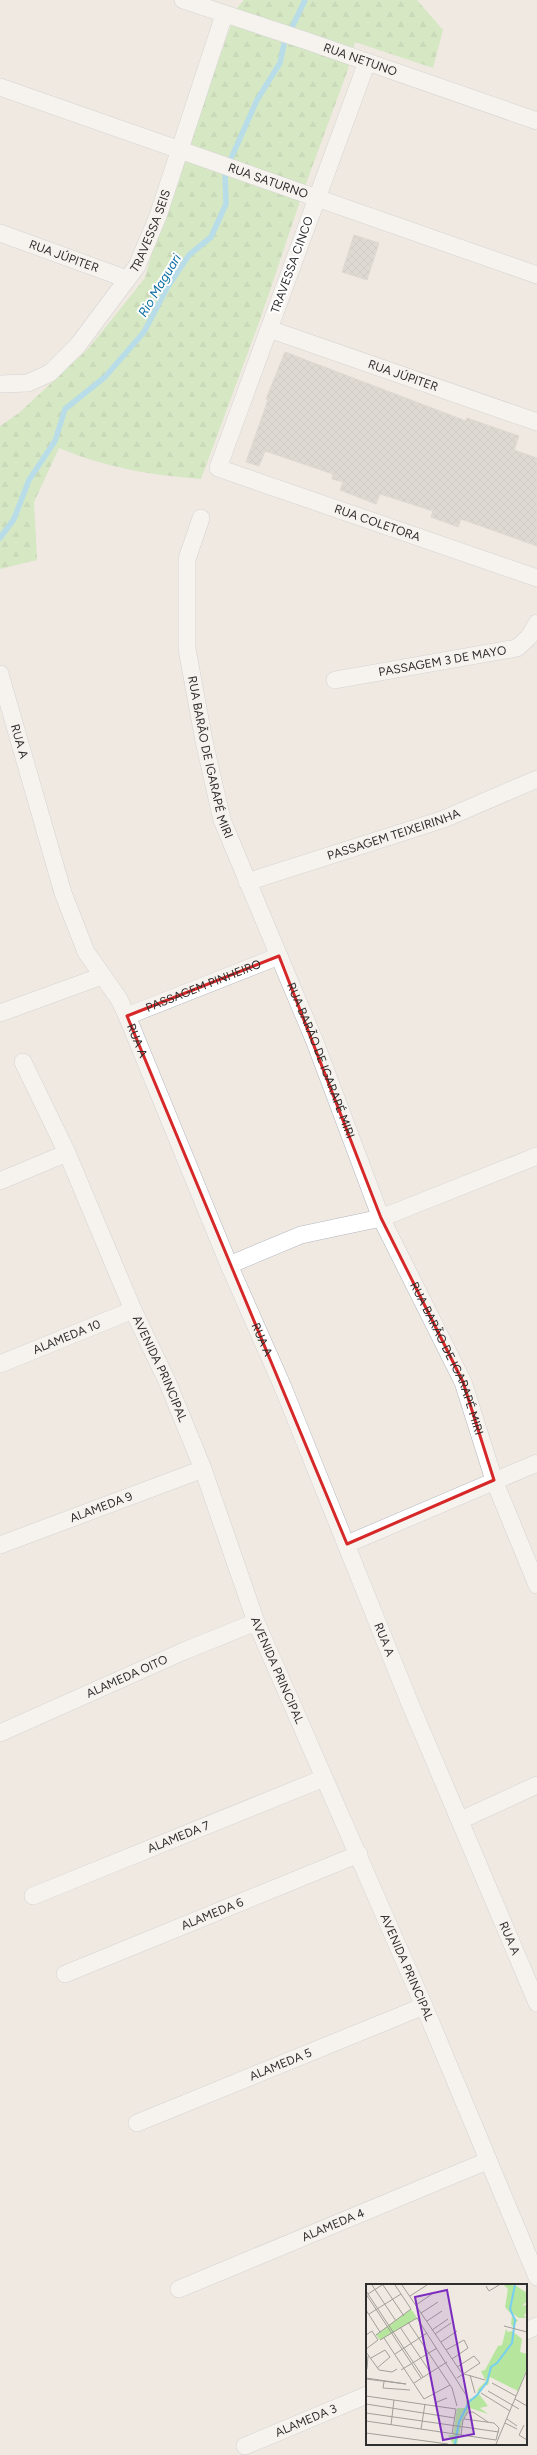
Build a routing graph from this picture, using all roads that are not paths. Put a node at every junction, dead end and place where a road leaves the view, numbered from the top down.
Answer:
1 (183, 0) edge
2 (224, 15) junction
3 (367, 62) junction
4 (0, 87) edge
5 (537, 121) edge
6 (180, 148) junction
7 (316, 198) junction
8 (0, 234) edge
9 (537, 275) edge
10 (127, 279) junction
11 (269, 329) junction
12 (0, 384) edge
13 (537, 422) edge
14 (218, 468) joint
15 (201, 518) dead end
16 (537, 578) edge
17 (537, 623) edge
18 (0, 674) edge
19 (335, 680) dead end
20 (537, 779) edge
21 (247, 882) junction
22 (279, 956) junction
23 (102, 976) junction
24 (0, 1013) edge
25 (127, 1016) junction
26 (23, 1062) dead end
27 (66, 1153) junction
28 (535, 1162) edge
29 (0, 1181) edge
30 (380, 1218) junction
31 (229, 1265) junction
32 (133, 1310) junction
33 (0, 1364) edge
34 (537, 1463) edge
35 (203, 1469) junction
36 (494, 1480) junction
37 (347, 1544) junction
38 (0, 1545) edge
39 (537, 1585) edge
40 (256, 1622) junction
41 (0, 1733) edge
42 (324, 1778) junction
43 (537, 1785) edge
44 (461, 1820) junction
45 (359, 1854) junction
46 (33, 1896) dead end
47 (65, 1974) dead end
48 (537, 2003) edge
49 (424, 2006) junction
50 (137, 2123) dead end
51 (487, 2161) junction
52 (537, 2277) edge
53 (179, 2290) dead end
54 (537, 2326) edge
55 (527, 2331) edge
56 (366, 2395) edge
57 (245, 2446) dead end

1 - 2 street, RUA NETUNO
2 - 3 street, RUA NETUNO
2 - 6 street, TRAVESSA SEIS
3 - 5 street, RUA NETUNO
3 - 7 street, TRAVESSA CINCO
4 - 6 street, RUA SATURNO
6 - 7 street, RUA SATURNO
6 - 10 street, TRAVESSA SEIS
7 - 9 street, RUA SATURNO
7 - 11 street, TRAVESSA CINCO
8 - 10 street, RUA JÚPITER
10 - 12 street, TRAVESSA SEIS
11 - 13 street, RUA JÚPITER
11 - 14 street, TRAVESSA CINCO
14 - 16 street, RUA COLETORA
15 - 21 street, RUA BARÃO DE IGARAPÉ MIRI
17 - 19 street, PASSAGEM 3 DE MAYO
18 - 23 street, RUA A
20 - 21 street, PASSAGEM TEIXEIRINHA
21 - 22 street, RUA BARÃO DE IGARAPÉ MIRI
22 - 25 street, PASSAGEM PINHEIRO
22 - 30 street, RUA BARÃO DE IGARAPÉ MIRI
23 - 24 street
23 - 25 street, RUA A
25 - 31 street, RUA A
26 - 27 street, AVENIDA PRINCIPAL
27 - 29 street
27 - 32 street, AVENIDA PRINCIPAL
28 - 30 street
30 - 31 street
30 - 36 street, RUA BARÃO DE IGARAPÉ MIRI
31 - 37 street, RUA A
32 - 33 street, ALAMEDA 10
32 - 35 street, AVENIDA PRINCIPAL
34 - 36 street
35 - 38 street, ALAMEDA 9
35 - 40 street, AVENIDA PRINCIPAL
36 - 37 street
36 - 39 street, RUA BARÃO DE IGARAPÉ MIRI
37 - 44 street, RUA A
40 - 41 street, ALAMEDA OITO
40 - 42 street, AVENIDA PRINCIPAL
42 - 45 street, AVENIDA PRINCIPAL
42 - 46 street, ALAMEDA 7
43 - 44 street
44 - 48 street, RUA A
45 - 47 street, ALAMEDA 6
45 - 49 street, AVENIDA PRINCIPAL
49 - 50 street, ALAMEDA 5
49 - 51 street, AVENIDA PRINCIPAL
51 - 52 street, AVENIDA PRINCIPAL
51 - 53 street, ALAMEDA 4
54 - 55 street
56 - 57 street, ALAMEDA 3

